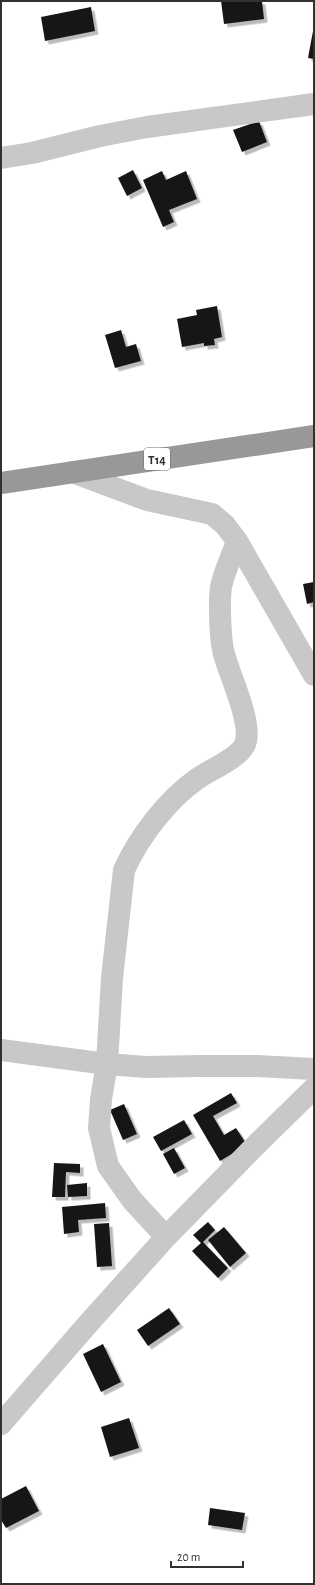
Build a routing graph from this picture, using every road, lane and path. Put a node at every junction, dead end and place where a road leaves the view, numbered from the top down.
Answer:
1 (314, 104) edge
2 (1, 158) edge
3 (314, 436) edge
4 (72, 472) junction
5 (1, 482) edge
6 (237, 541) junction
7 (314, 675) edge
8 (1, 1050) edge
9 (107, 1064) junction
10 (314, 1069) edge
11 (314, 1088) edge
12 (166, 1237) junction
13 (1, 1424) edge

1 - 2 street
3 - 4 highway, T14
4 - 5 highway, T14
4 - 6 street
6 - 7 street
6 - 9 street
8 - 9 street
9 - 10 street
9 - 12 street
11 - 12 street
12 - 13 street

